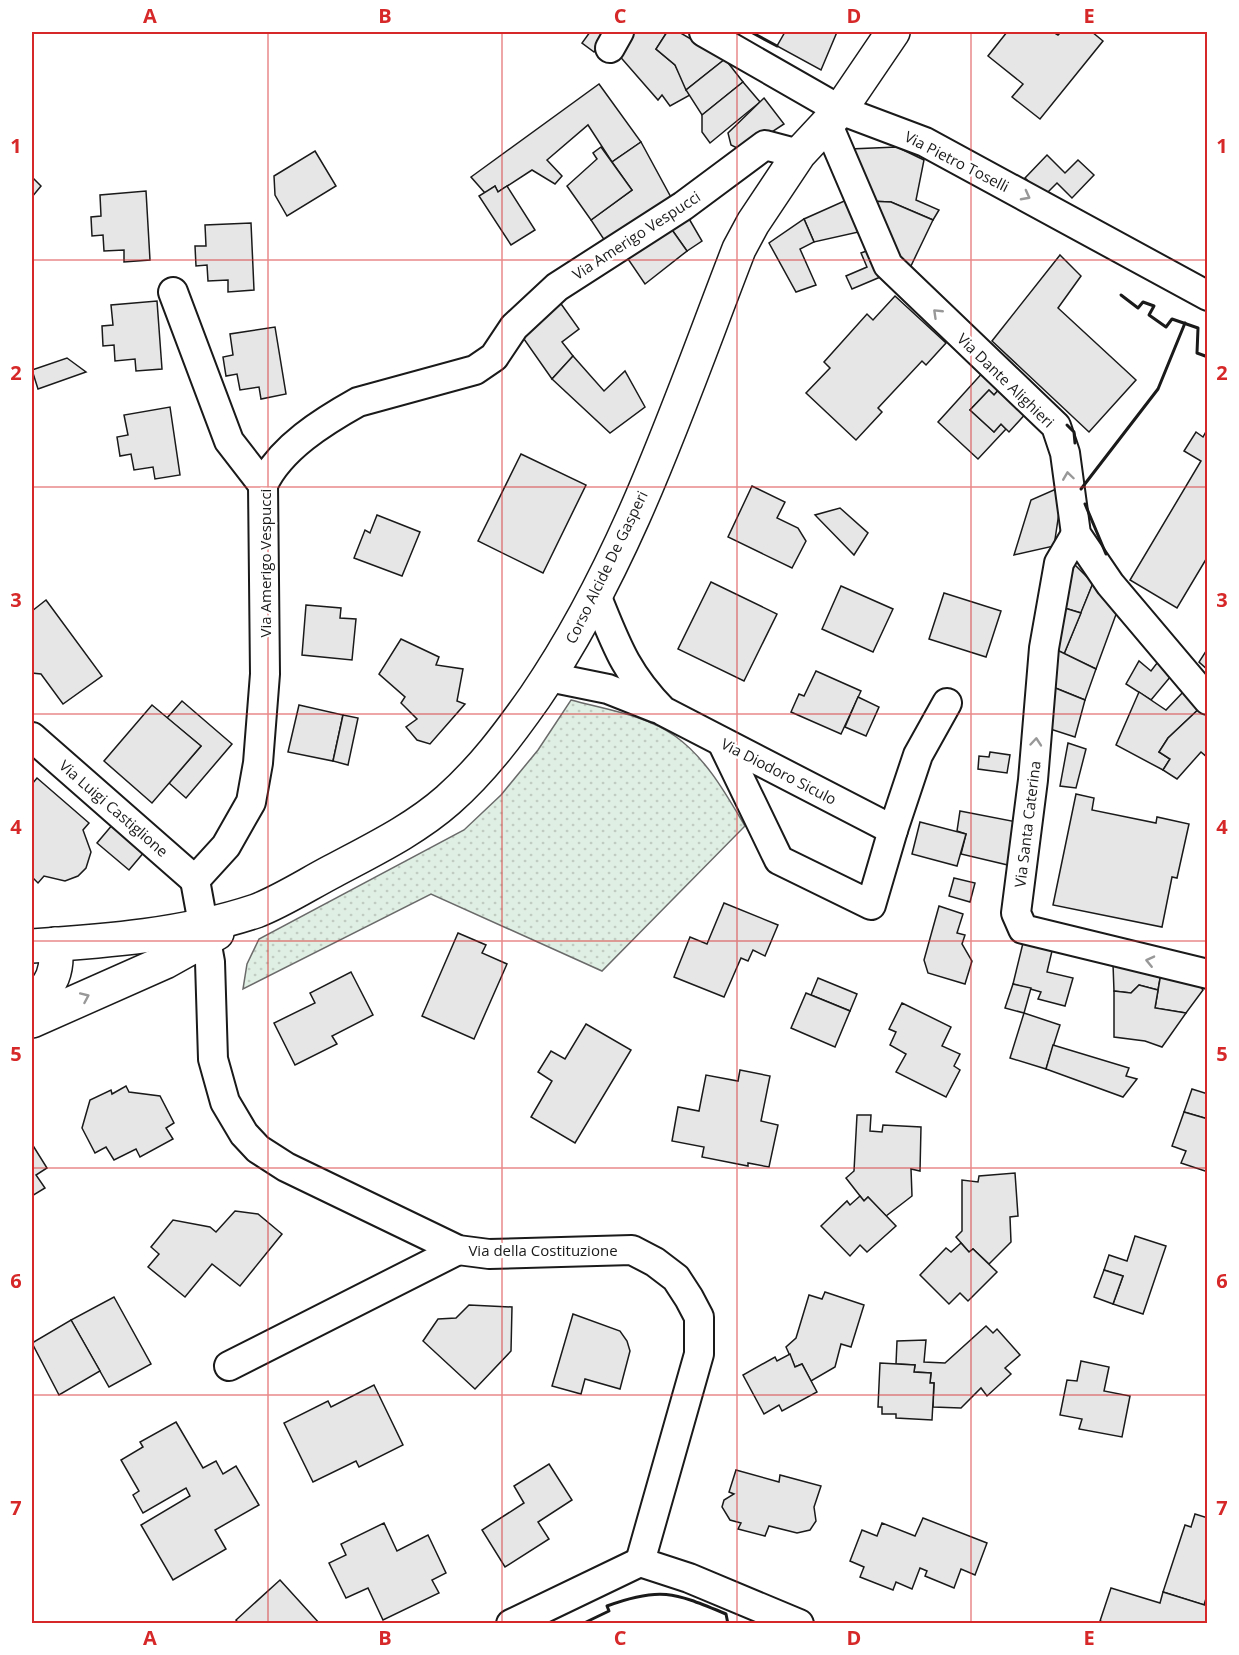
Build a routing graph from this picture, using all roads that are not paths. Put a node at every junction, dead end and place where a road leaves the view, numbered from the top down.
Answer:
1 (704, 32) edge
2 (893, 32) edge
3 (834, 118) junction
4 (799, 154) junction
5 (173, 292) dead end
6 (1208, 296) edge
7 (263, 485) junction
8 (1076, 534) junction
9 (596, 595) junction
10 (549, 677) junction
11 (1208, 700) edge
12 (947, 703) dead end
13 (663, 711) junction
14 (32, 737) edge
15 (722, 742) junction
16 (893, 830) junction
17 (195, 880) junction
18 (205, 932) junction
19 (44, 945) edge
20 (1208, 974) edge
21 (32, 1002) edge
22 (32, 1021) edge
23 (458, 1250) junction
24 (229, 1366) dead end
25 (640, 1562) junction
26 (511, 1623) edge
27 (799, 1623) edge

1 - 3 street, Via Pietro Toselli
2 - 3 main road, Corso Alcide De Gasperi
3 - 4 main road, Corso Alcide De Gasperi
3 -> 6 street, Via Pietro Toselli
8 -> 3 street, Via Dante Alighieri
4 - 7 street, Via Amerigo Vespucci
4 - 9 main road, Corso Alcide De Gasperi
5 - 7 street
7 - 17 street, Via Amerigo Vespucci
8 - 11 street, Via Dante Alighieri
20 -> 8 street, Via Santa Caterina
9 - 10 main road, Corso Alcide De Gasperi
9 - 13 street, Via Diodoro Siculo
10 - 13 street
10 - 18 main road, Corso Alcide De Gasperi
12 - 16 street
13 - 15 street, Via Diodoro Siculo
14 - 17 street, Via Luigi Castiglione
15 - 16 street, Via Diodoro Siculo
15 - 16 street
17 - 18 street, Via della Costituzione
18 - 19 main road
22 -> 18 main road, Corso Alcide De Gasperi
18 - 23 street, Via della Costituzione
19 - 21 main road
23 - 24 street
23 - 25 street, Via della Costituzione
25 - 26 street
25 - 27 street

